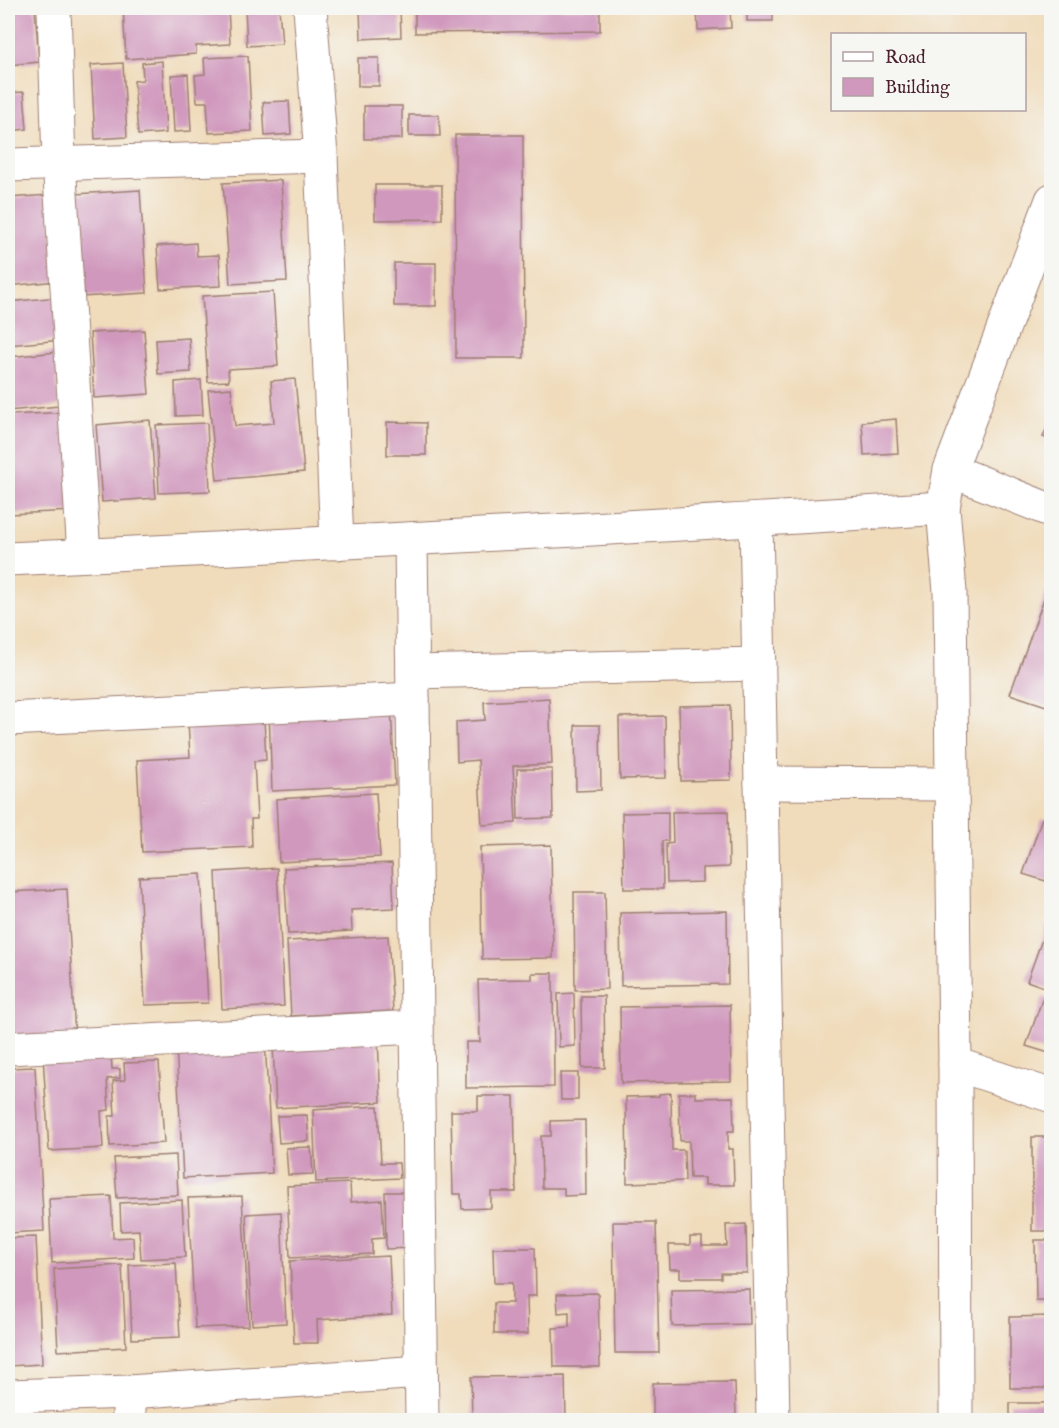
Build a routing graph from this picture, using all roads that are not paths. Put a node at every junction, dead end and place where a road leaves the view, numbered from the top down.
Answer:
1 (54, 8) edge
2 (310, 8) edge
3 (321, 156) junction
4 (59, 162) junction
5 (8, 165) edge
6 (1052, 200) edge
7 (950, 470) junction
8 (943, 508) junction
9 (1052, 511) edge
10 (756, 520) junction
11 (411, 539) junction
12 (337, 543) junction
13 (84, 555) junction
14 (8, 559) edge
15 (759, 664) junction
16 (413, 686) junction
17 (8, 719) edge
18 (761, 783) junction
19 (951, 784) junction
20 (417, 1027) junction
21 (8, 1048) edge
22 (955, 1064) junction
23 (1052, 1096) edge
24 (421, 1372) junction
25 (8, 1396) edge
26 (129, 1406) edge
27 (422, 1420) edge
28 (773, 1420) edge
29 (956, 1420) edge

1 - 4 street
2 - 3 street
3 - 4 street
3 - 12 street
4 - 5 street
4 - 13 street
6 - 7 street
7 - 8 street
7 - 9 street
8 - 10 street
8 - 19 street
10 - 11 street
10 - 15 street
11 - 12 street
11 - 16 street
12 - 13 street
13 - 14 street
15 - 16 street
15 - 18 street
16 - 17 street
16 - 20 street
18 - 19 street
18 - 28 street
19 - 22 street
20 - 21 street
20 - 24 street
22 - 23 street
22 - 29 street
24 - 26 street
24 - 27 street
25 - 26 street

